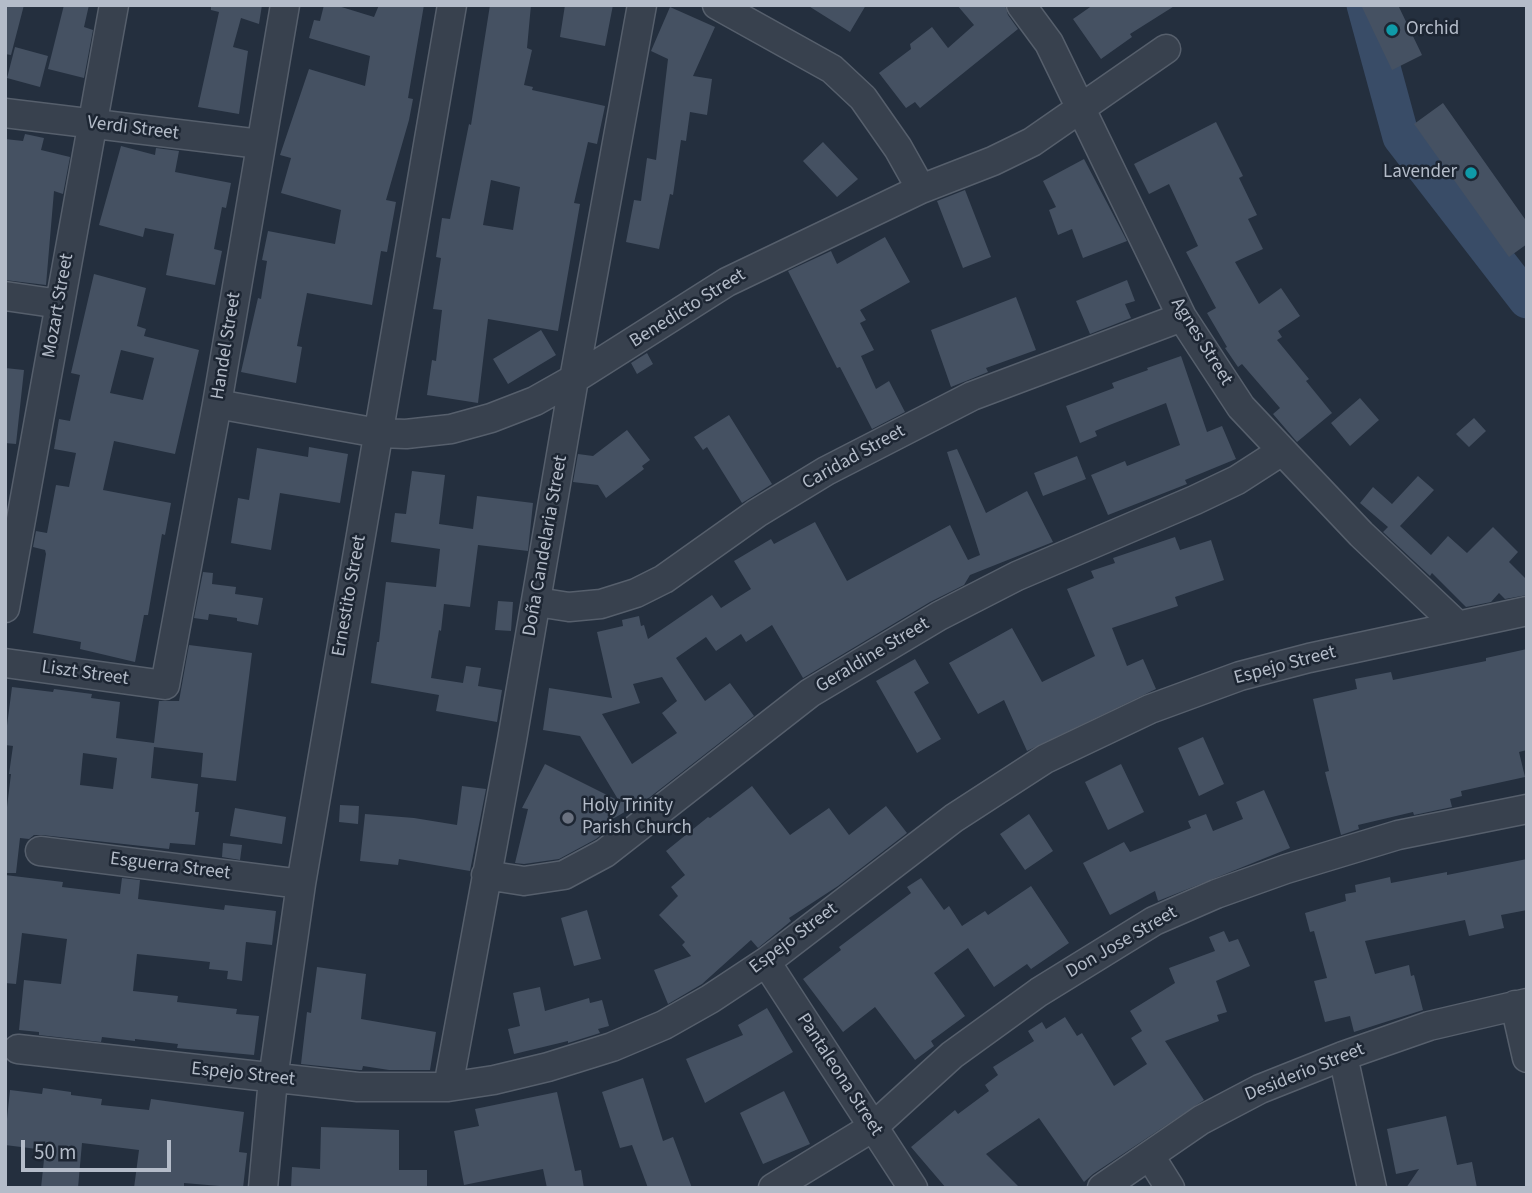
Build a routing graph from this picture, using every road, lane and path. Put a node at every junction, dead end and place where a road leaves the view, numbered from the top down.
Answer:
1 (114, 5) edge
2 (285, 5) edge
3 (452, 5) edge
4 (642, 5) edge
5 (717, 5) edge
6 (1021, 5) edge
7 (1166, 49) dead end
8 (1081, 107) junction
9 (5, 113) edge
10 (92, 125) junction
11 (260, 144) junction
12 (921, 189) junction
13 (5, 296) edge
14 (60, 303) junction
15 (1182, 317) junction
16 (573, 379) junction
17 (217, 404) junction
18 (378, 433) junction
19 (1282, 451) junction
20 (17, 478) edge
21 (537, 602) junction
22 (5, 608) edge
23 (1527, 611) edge
24 (1457, 625) junction
25 (5, 663) edge
26 (165, 685) joint
27 (1527, 809) edge
28 (40, 851) dead end
29 (486, 874) junction
30 (301, 884) junction
31 (766, 962) junction
32 (1521, 1004) edge
33 (18, 1049) dead end
34 (1343, 1056) junction
35 (1527, 1058) edge
36 (273, 1079) junction
37 (448, 1087) junction
38 (873, 1127) junction
39 (1150, 1156) junction
40 (263, 1188) edge
41 (773, 1188) edge
42 (913, 1188) edge
43 (1102, 1188) edge
44 (1170, 1188) edge
45 (1372, 1188) edge

1 - 10 street, Mozart Street
2 - 11 street, Handel Street
3 - 18 street, Ernestito Street
4 - 16 street, Doña Candelaria Street
5 - 12 street
6 - 8 street, Agnes Street
7 - 8 street, Benedicto Street
8 - 12 street, Benedicto Street
8 - 15 street, Agnes Street
9 - 10 street, Verdi Street
10 - 11 street, Verdi Street
10 - 14 street, Mozart Street
11 - 17 street, Handel Street
12 - 16 street, Benedicto Street
13 - 14 street
14 - 20 street, Mozart Street
15 - 19 street, Agnes Street
15 - 21 street, Caridad Street
16 - 18 street, Benedicto Street
16 - 21 street, Doña Candelaria Street
17 - 18 street, Benedicto Street
17 - 26 street, Handel Street
18 - 30 street, Ernestito Street
19 - 24 street, Agnes Street
19 - 29 street, Geraldine Street
20 - 22 street, Mozart Street
21 - 29 street, Doña Candelaria Street
23 - 24 street, Espejo Street
24 - 31 street, Espejo Street
25 - 26 street, Liszt Street
27 - 38 street, Don Jose Street
28 - 30 street, Esguerra Street
29 - 37 street, Doña Candelaria Street
30 - 36 street, Ernestito Street
31 - 37 street, Espejo Street
31 - 38 street, Pantaleona Street
32 - 34 street, Desiderio Street
32 - 35 street
33 - 36 street, Espejo Street
34 - 39 street, Desiderio Street
34 - 45 street
36 - 37 street, Espejo Street
36 - 40 street, Ernestito Street
38 - 41 street, Don Jose Street
38 - 42 street, Pantaleona Street
39 - 43 street, Desiderio Street
39 - 44 street

